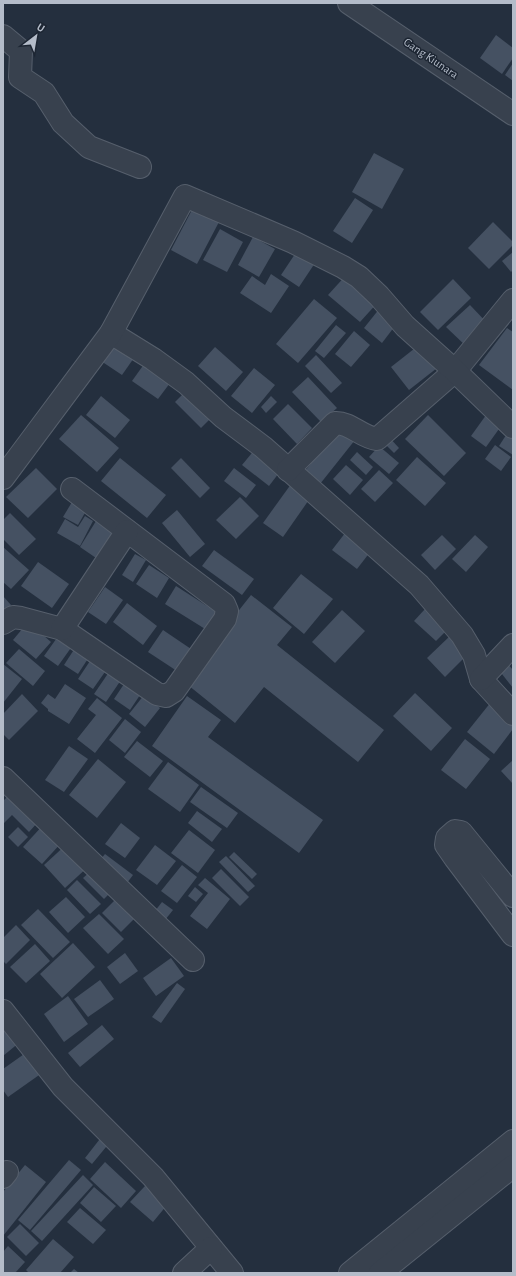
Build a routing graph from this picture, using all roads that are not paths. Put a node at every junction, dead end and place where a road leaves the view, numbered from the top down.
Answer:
1 (349, 3) edge
2 (3, 36) edge
3 (513, 114) edge
4 (140, 167) dead end
5 (513, 300) edge
6 (111, 333) junction
7 (455, 371) junction
8 (513, 427) edge
9 (288, 470) junction
10 (3, 478) edge
11 (72, 488) dead end
12 (127, 531) junction
13 (3, 623) edge
14 (62, 629) junction
15 (513, 645) edge
16 (481, 679) junction
17 (513, 714) edge
18 (3, 778) edge
19 (513, 896) edge
20 (513, 935) edge
21 (193, 960) dead end
22 (3, 1011) edge
23 (513, 1141) edge
24 (513, 1166) edge
25 (211, 1248) junction
26 (391, 1264) edge
27 (184, 1273) edge
28 (232, 1273) edge
29 (350, 1273) edge

1 - 3 street, Gang Kiunara
2 - 4 street
5 - 7 street
6 - 7 street
6 - 9 street
6 - 10 street
7 - 8 street
7 - 9 street
9 - 16 street
11 - 12 street
12 - 14 street
12 - 14 street
13 - 14 street
15 - 16 street
16 - 17 street
18 - 21 street
19 - 20 street
22 - 25 street
23 - 26 street
24 - 26 street
25 - 27 street
25 - 28 street
26 - 29 street

